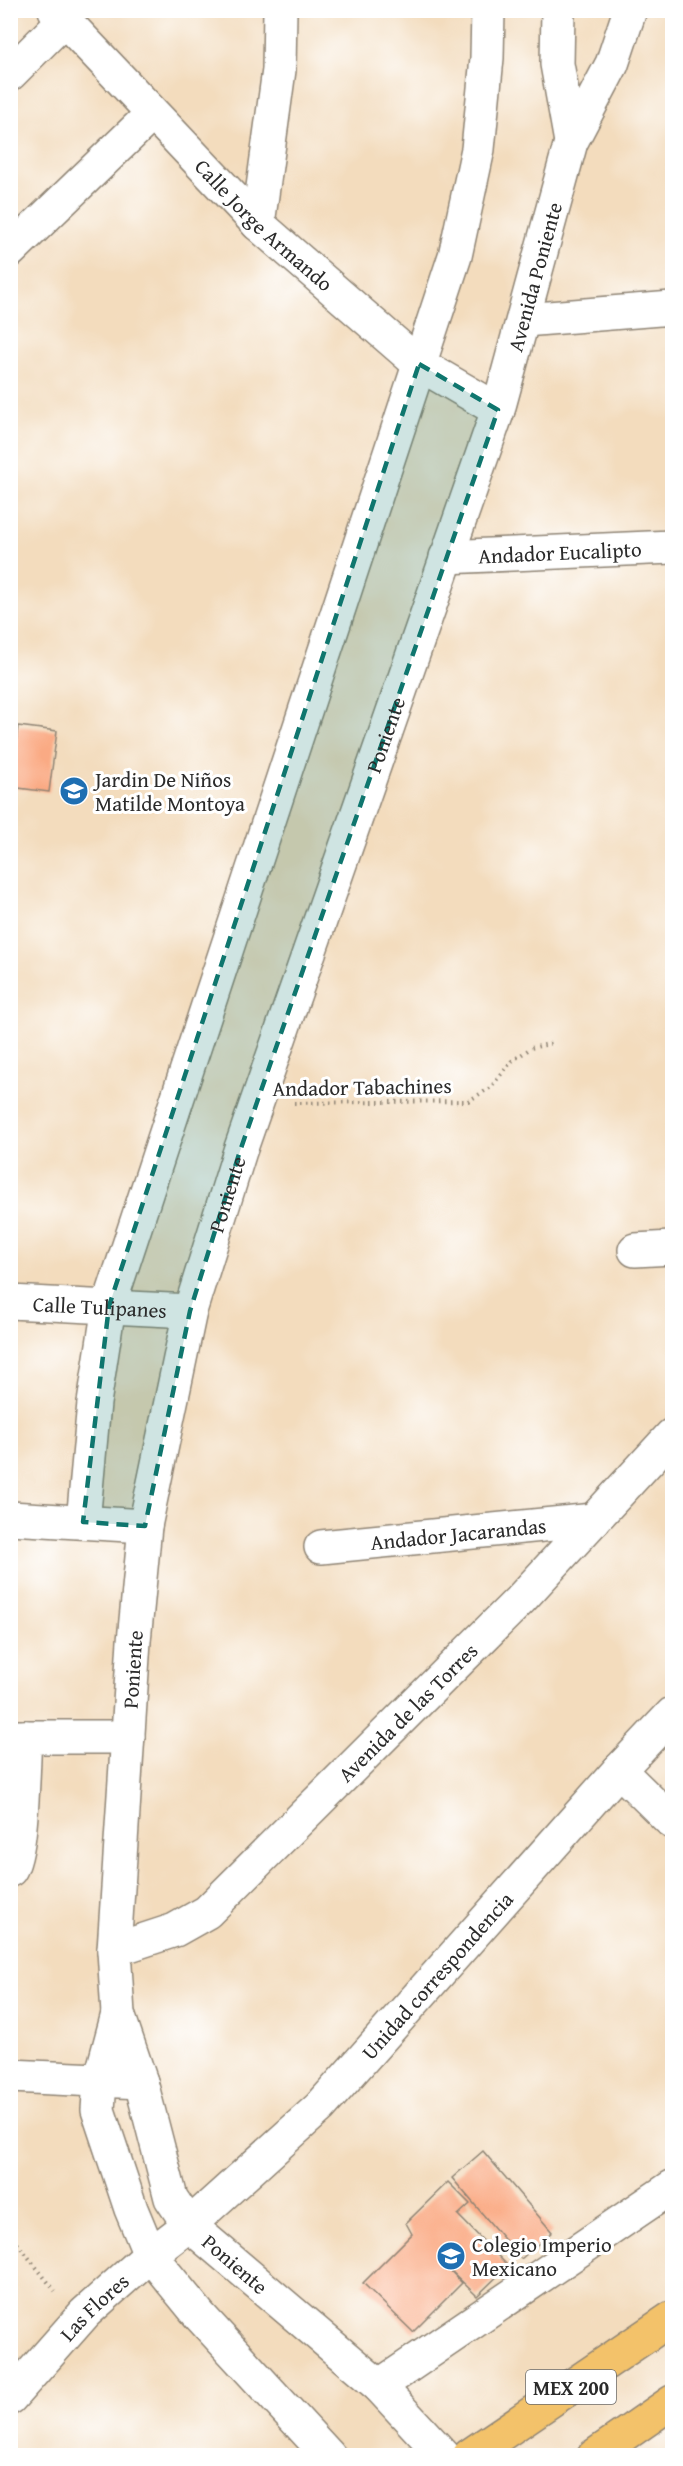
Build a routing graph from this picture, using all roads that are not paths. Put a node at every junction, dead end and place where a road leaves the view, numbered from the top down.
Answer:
1 (280, 10) edge
2 (488, 10) edge
3 (558, 10) edge
4 (630, 10) edge
5 (59, 15) edge
6 (10, 74) edge
7 (152, 114) junction
8 (571, 141) junction
9 (258, 224) junction
10 (10, 252) edge
11 (672, 308) edge
12 (524, 320) junction
13 (419, 364) junction
14 (498, 410) junction
15 (672, 547) edge
16 (446, 557) junction
17 (672, 1248) edge
18 (635, 1250) dead end
19 (10, 1302) edge
20 (109, 1306) junction
21 (190, 1311) junction
22 (672, 1435) edge
23 (10, 1518) edge
24 (594, 1520) junction
25 (83, 1522) junction
26 (145, 1526) junction
27 (321, 1547) dead end
28 (672, 1714) edge
29 (18, 1737) edge
30 (129, 1737) junction
31 (619, 1770) junction
32 (672, 1822) edge
33 (10, 1870) edge
34 (114, 1950) junction
35 (118, 2014) junction
36 (10, 2076) edge
37 (100, 2081) junction
38 (141, 2082) junction
39 (672, 2187) edge
40 (189, 2225) junction
41 (150, 2255) junction
42 (672, 2318) edge
43 (379, 2386) junction
44 (10, 2398) edge
45 (672, 2402) edge
46 (329, 2456) edge
47 (444, 2456) edge
48 (470, 2456) edge
49 (594, 2456) edge

1 - 9 street
2 - 13 street
3 - 8 street, Avenida Poniente
4 - 8 street, Avenida Poniente
5 - 6 street
5 - 7 street, Calle Jorge Armando
7 - 9 street, Calle Jorge Armando
7 - 10 street
8 - 12 street, Avenida Poniente
9 - 13 street, Calle Jorge Armando
11 - 12 street
12 - 14 street, Avenida Poniente
13 - 14 street, Calle Jorge Armando
13 - 20 street
14 - 16 street, Poniente
15 - 16 street, Andador Eucalipto
16 - 21 street, Poniente
17 - 18 street
19 - 20 street, Calle Tulipanes
20 - 21 street, Calle Tulipanes
20 - 25 street
21 - 26 street, Poniente
22 - 24 street, Avenida de las Torres
23 - 25 street
24 - 27 street, Andador Jacarandas
24 - 34 street, Avenida de las Torres
25 - 26 street
26 - 30 street, Poniente
28 - 31 street, Unidad correspondencia
29 - 30 street
29 - 33 street
30 - 34 street, Poniente
31 - 32 street
31 - 40 street, Unidad correspondencia
34 - 35 street, Poniente
35 - 37 street, Poniente
35 - 38 street, Poniente
36 - 37 street
37 - 38 street
37 - 41 street, Poniente
38 - 40 street, Poniente
39 - 43 street
40 - 41 street, Las Flores
40 - 43 street, Poniente
41 - 44 street, Las Flores
41 - 46 street, Poniente
42 - 48 main road, MEX 200
43 - 47 street, Poniente
45 - 49 main road, MEX 200

